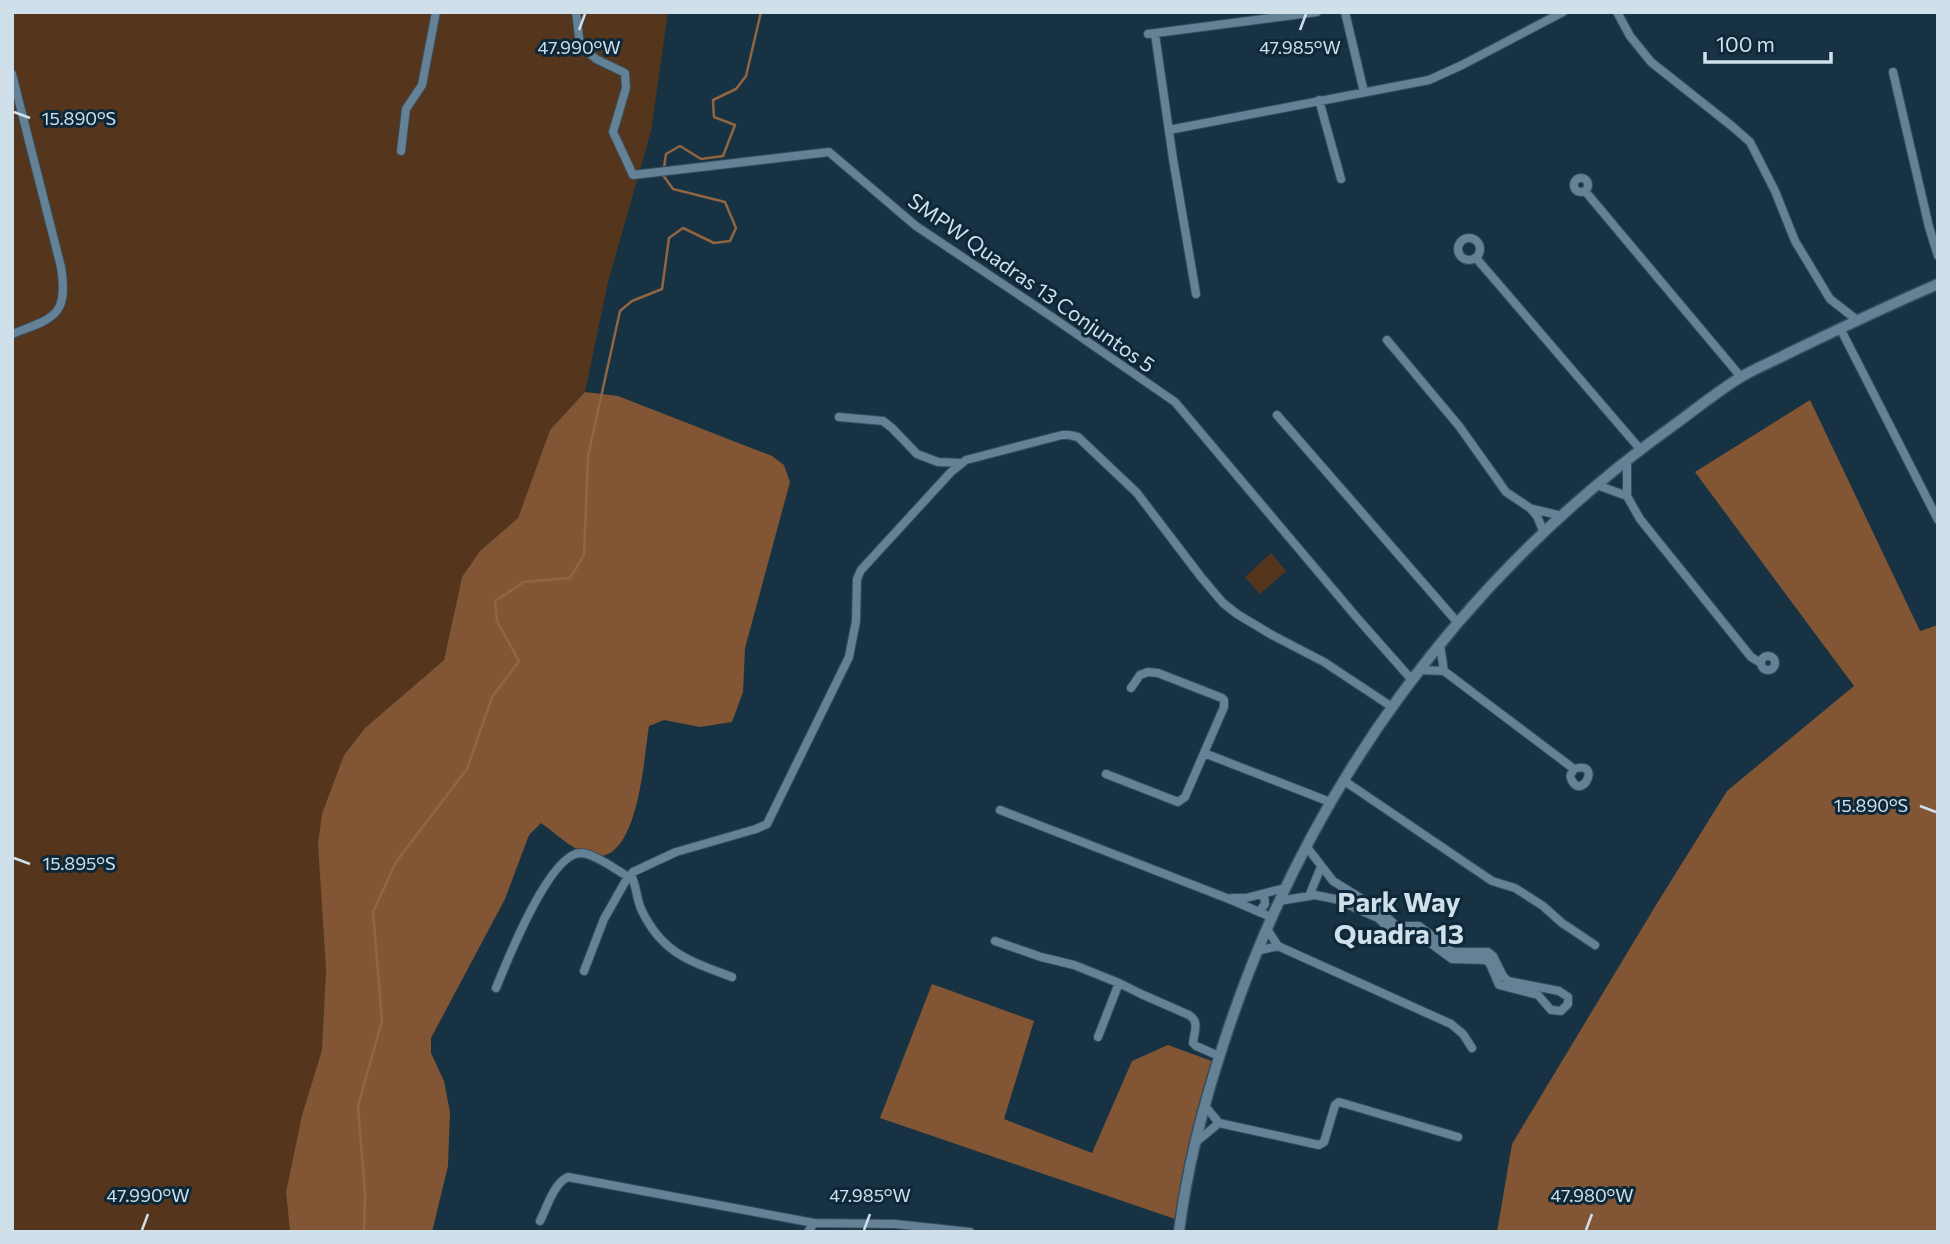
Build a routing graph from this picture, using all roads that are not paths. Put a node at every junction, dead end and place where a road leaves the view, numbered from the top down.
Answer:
1 (436, 12) edge
2 (576, 12) edge
3 (1317, 12) edge
4 (1345, 12) edge
5 (1563, 12) edge
6 (1617, 12) edge
7 (1893, 72) dead end
8 (12, 74) edge
9 (1364, 92) junction
10 (1319, 100) junction
11 (1169, 130) junction
12 (401, 151) dead end
13 (1341, 180) dead end
14 (1585, 191) dead end
15 (1938, 256) edge
16 (1476, 258) dead end
17 (1938, 284) edge
18 (1196, 294) dead end
19 (1857, 320) junction
20 (1840, 328) junction
21 (12, 334) edge
22 (1387, 340) dead end
23 (1741, 377) junction
24 (1277, 415) dead end
25 (839, 417) dead end
26 (1640, 449) junction
27 (1627, 460) junction
28 (961, 463) junction
29 (1597, 485) junction
30 (1627, 496) junction
31 (1530, 509) junction
32 (1563, 516) junction
33 (1938, 520) edge
34 (1544, 533) junction
35 (1458, 623) junction
36 (1440, 645) junction
37 (1761, 663) dead end
38 (1420, 670) junction
39 (1444, 671) junction
40 (1412, 680) junction
41 (1131, 688) dead end
42 (1392, 707) junction
43 (1204, 753) junction
44 (1574, 769) dead end
45 (1106, 774) dead end
46 (1343, 780) junction
47 (1330, 802) junction
48 (1000, 810) dead end
49 (1306, 846) junction
50 (1321, 867) junction
51 (630, 876) junction
52 (1284, 888) junction
53 (1259, 895) junction
54 (1309, 896) junction
55 (1229, 899) junction
56 (1279, 901) junction
57 (1257, 911) junction
58 (1271, 918) junction
59 (1267, 929) junction
60 (995, 940) dead end
61 (1595, 945) dead end
62 (1278, 946) junction
63 (1257, 951) junction
64 (584, 971) dead end
65 (732, 977) dead end
66 (1119, 983) junction
67 (496, 988) dead end
68 (1098, 1037) dead end
69 (1472, 1048) dead end
70 (1219, 1056) junction
71 (1205, 1105) junction
72 (1219, 1123) junction
73 (1458, 1137) dead end
74 (1195, 1143) junction
75 (540, 1221) dead end
76 (814, 1223) junction
77 (1181, 1229) edge
78 (807, 1232) edge
79 (970, 1232) edge

1 - 12 street
2 - 40 street, SMPW Quadras 13 Conjuntos 5
3 - 11 street
4 - 9 street
5 - 9 street
6 - 19 street
7 - 15 street
8 - 21 street
9 - 10 street
10 - 11 street
10 - 13 street
11 - 18 street
14 - 23 street
16 - 26 street
17 - 19 street
19 - 20 street
20 - 23 street
20 - 33 street
22 - 31 street
23 - 26 street
24 - 35 street
25 - 28 street
26 - 27 street
27 - 29 street
27 - 30 street
28 - 42 street
28 - 51 street
29 - 30 street
29 - 32 street
30 - 37 street
31 - 32 street
31 - 34 street
32 - 34 street
34 - 35 street
35 - 36 street
36 - 38 street
36 - 39 street
38 - 39 street
38 - 40 street
39 - 44 street
40 - 42 street
41 - 43 street
42 - 46 street
43 - 45 street
43 - 47 street
46 - 47 street
46 - 61 street
47 - 49 street
48 - 55 street
49 - 50 street
49 - 52 street
50 - 54 street
50 - 54 street
51 - 64 street
51 - 65 street
51 - 67 street
52 - 53 street
52 - 56 street
53 - 55 street
53 - 57 street
54 - 56 street
55 - 57 street
56 - 58 street
57 - 58 street
58 - 59 street
59 - 62 street
59 - 63 street
60 - 66 street
62 - 63 street
62 - 69 street
63 - 70 street
66 - 68 street
66 - 70 street
70 - 71 street
71 - 72 street
71 - 74 street
72 - 73 street
72 - 74 street
74 - 77 street
75 - 76 street
76 - 78 street
76 - 79 street

